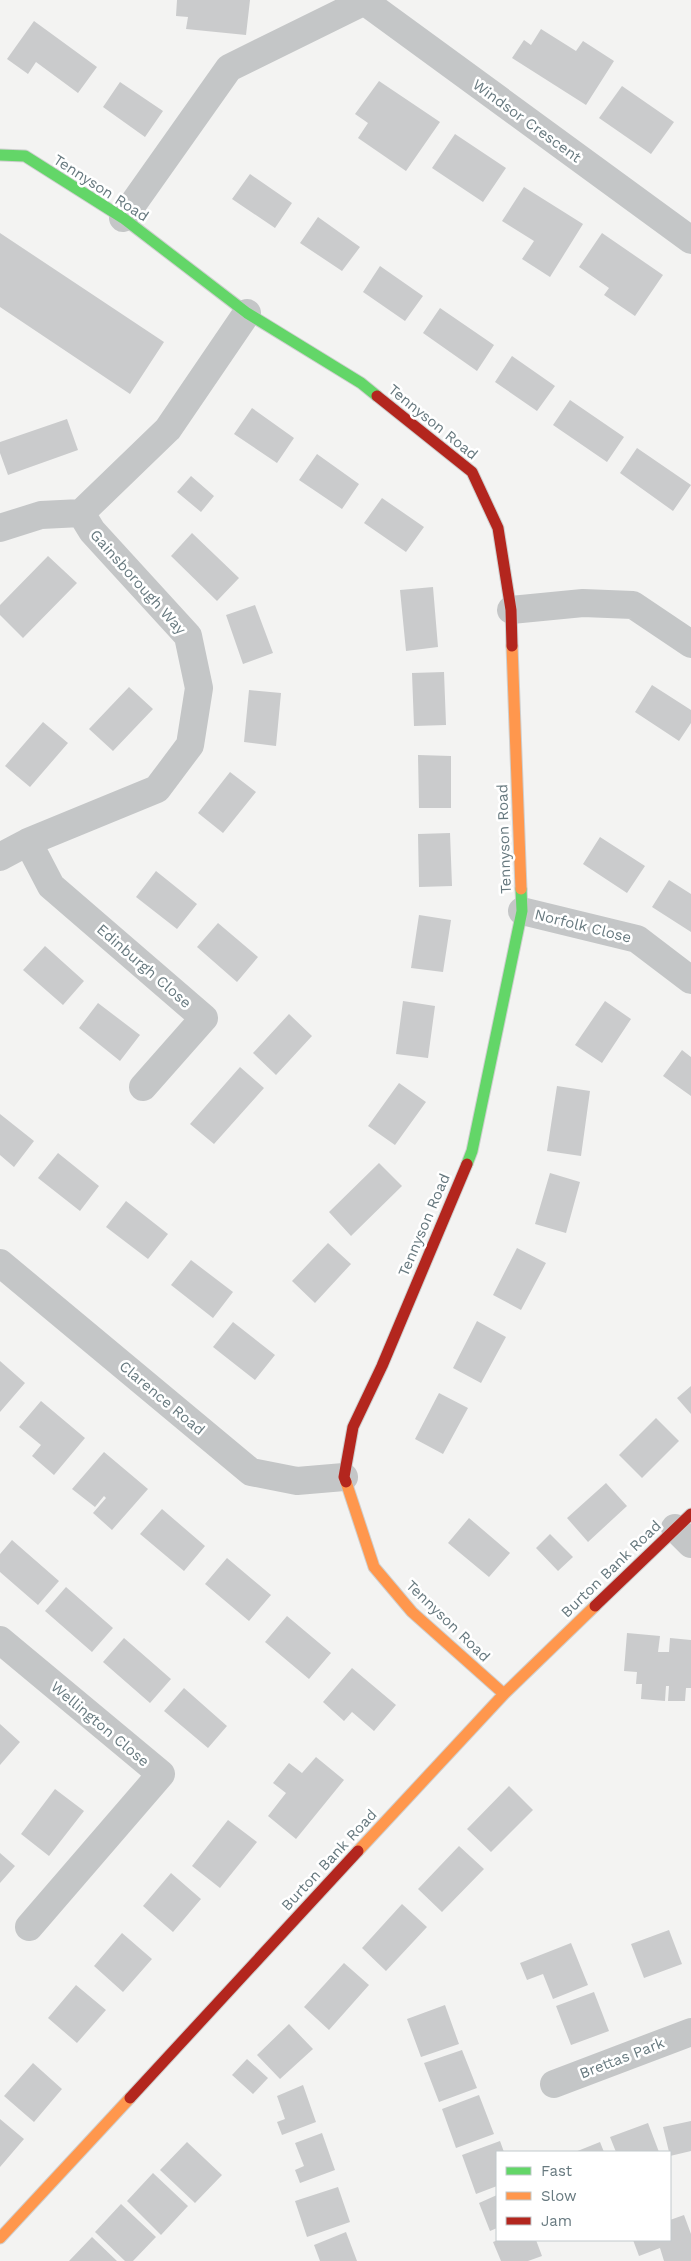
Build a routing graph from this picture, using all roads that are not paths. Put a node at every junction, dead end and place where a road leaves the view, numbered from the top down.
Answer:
1 (365, 1) edge
2 (0, 155) edge
3 (123, 218) junction
4 (691, 240) edge
5 (247, 313) junction
6 (81, 513) junction
7 (0, 528) edge
8 (511, 610) junction
9 (691, 644) edge
10 (28, 842) junction
11 (0, 857) edge
12 (522, 911) junction
13 (691, 980) edge
14 (143, 1087) dead end
15 (0, 1263) edge
16 (344, 1476) junction
17 (686, 1528) edge
18 (0, 1640) edge
19 (504, 1694) junction
20 (29, 1927) dead end
21 (691, 2032) edge
22 (554, 2084) dead end
23 (0, 2238) edge

1 - 3 street, Windsor Crescent
1 - 4 street, Windsor Crescent
2 - 3 street, Tennyson Road
3 - 5 street, Tennyson Road
5 - 6 street, Gainsborough Way
5 - 8 street, Tennyson Road
6 - 7 street
6 - 10 street, Gainsborough Way
8 - 9 street
8 - 12 street, Tennyson Road
10 - 11 street, Gainsborough Way
10 - 14 street, Edinburgh Close
12 - 13 street, Norfolk Close
12 - 16 street, Tennyson Road
15 - 16 street, Clarence Road
16 - 19 street, Tennyson Road
17 - 19 street, Burton Bank Road
18 - 20 street, Wellington Close
19 - 23 street, Burton Bank Road
21 - 22 street, Brettas Park

